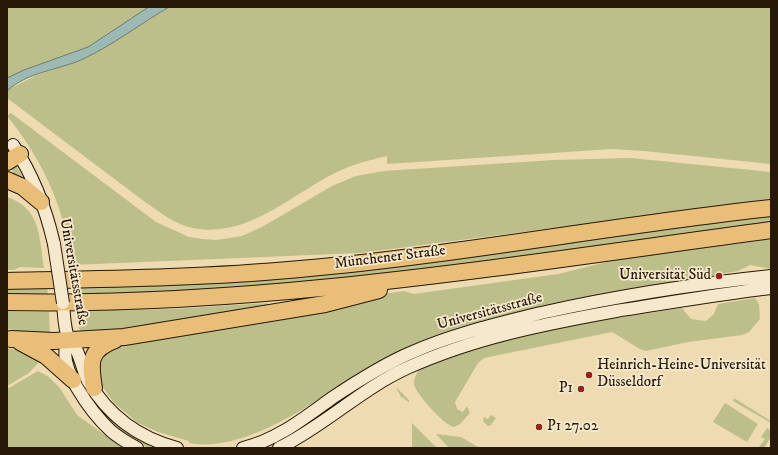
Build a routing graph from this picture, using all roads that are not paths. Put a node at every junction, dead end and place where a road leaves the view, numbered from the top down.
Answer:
1 (12, 153) edge
2 (7, 180) edge
3 (42, 202) junction
4 (771, 208) edge
5 (771, 230) edge
6 (443, 274) junction
7 (771, 276) edge
8 (7, 281) edge
9 (771, 288) edge
10 (7, 302) edge
11 (67, 333) junction
12 (124, 337) junction
13 (9, 339) edge
14 (73, 380) junction
15 (94, 388) junction
16 (137, 448) edge
17 (177, 448) edge
18 (243, 448) edge
19 (279, 448) edge

1 - 3 street, Universitätsstraße
2 - 3 highway
3 - 11 street, Universitätsstraße, bridge
4 - 8 highway, Münchener Straße
5 - 6 highway, Münchener Straße
6 - 10 highway, Münchener Straße
6 - 12 highway
7 - 18 street, Universitätsstraße
9 - 19 street, Universitätsstraße
11 - 12 highway
11 - 13 highway
11 - 14 street, Universitätsstraße
11 - 15 street, Universitätsstraße
12 - 15 highway
13 - 14 highway
14 - 16 street, Universitätsstraße
15 - 17 street, Universitätsstraße

